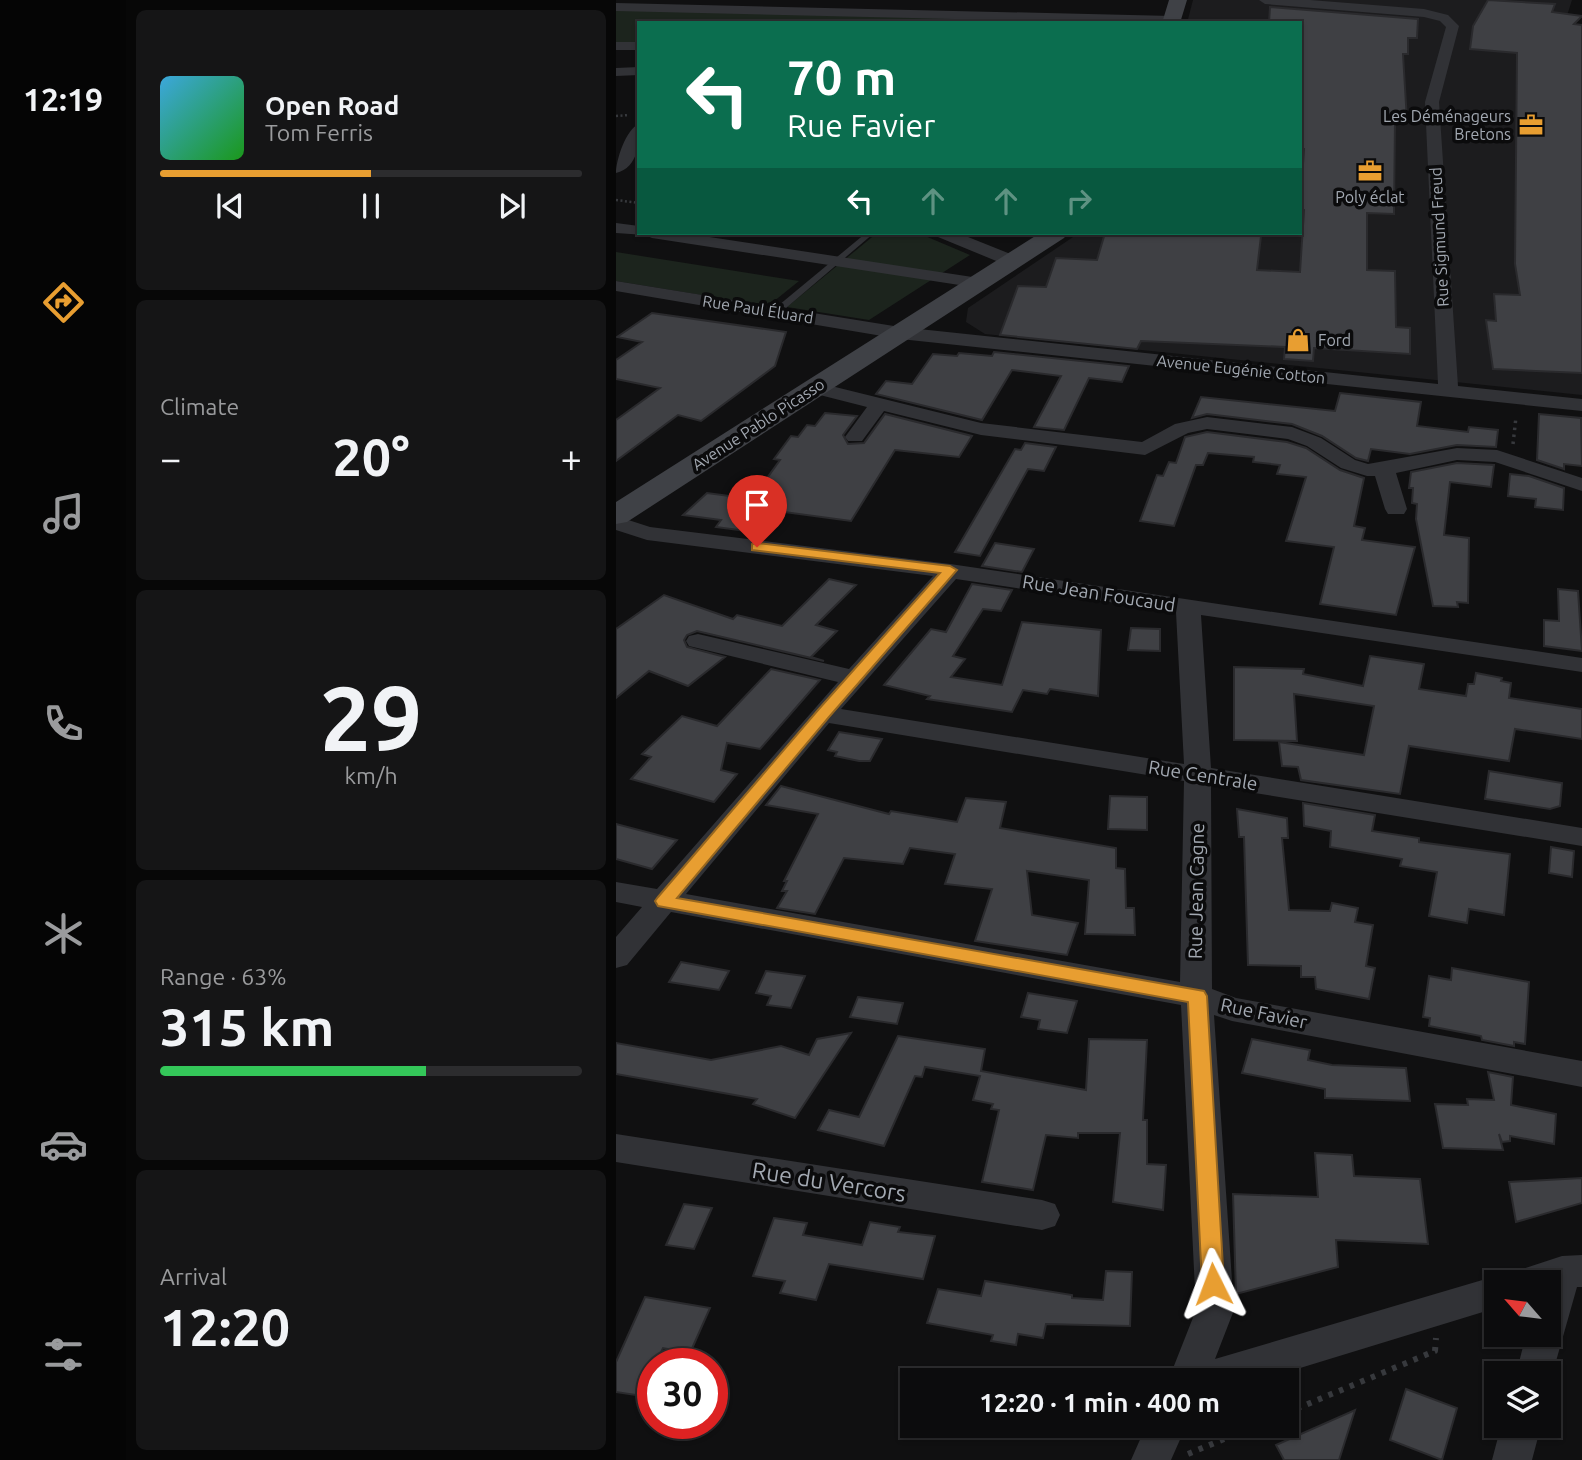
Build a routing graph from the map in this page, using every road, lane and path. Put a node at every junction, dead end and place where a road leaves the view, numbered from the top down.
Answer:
1 (805, 0) edge
2 (1178, 0) edge
3 (1265, 0) edge
4 (685, 4) edge
5 (616, 7) edge
6 (796, 11) junction
7 (868, 12) edge
8 (966, 19) edge
9 (681, 21) edge
10 (790, 21) edge
11 (1171, 21) edge
12 (616, 46) edge
13 (637, 46) edge
14 (637, 71) edge
15 (616, 72) edge
16 (637, 133) edge
17 (624, 164) edge
18 (616, 200) edge
19 (637, 203) edge
20 (616, 228) edge
21 (637, 231) edge
22 (665, 235) edge
23 (868, 235) edge
24 (949, 235) edge
25 (1053, 235) edge
26 (836, 261) junction
27 (1012, 261) junction
28 (979, 283) junction
29 (616, 286) edge
30 (776, 312) junction
31 (901, 333) junction
32 (815, 388) junction
33 (1448, 390) junction
34 (1518, 398) junction
35 (879, 404) junction
36 (1582, 405) edge
37 (855, 437) dead end
38 (1145, 449) junction
39 (1508, 457) junction
40 (1128, 470) dead end
41 (1384, 470) junction
42 (1582, 485) edge
43 (1396, 509) dead end
44 (616, 515) edge
45 (616, 523) edge
46 (950, 570) junction
47 (1188, 607) junction
48 (698, 641) dead end
49 (1582, 665) edge
50 (855, 678) junction
51 (823, 714) junction
52 (1198, 774) junction
53 (1582, 837) edge
54 (616, 892) edge
55 (664, 901) junction
56 (616, 957) edge
57 (1197, 996) junction
58 (1582, 1074) edge
59 (616, 1148) edge
60 (1042, 1215) dead end
61 (1572, 1272) edge
62 (1484, 1296) edge
63 (1561, 1296) edge
64 (1440, 1309) junction
65 (1192, 1368) edge
66 (1243, 1368) edge
67 (1299, 1408) edge
68 (1206, 1438) edge
69 (1518, 1438) edge
70 (1165, 1448) edge
71 (1512, 1460) edge

1 - 6 street
2 - 11 main road
3 - 33 street, Rue Sigmund Freud
4 - 5 street
4 - 6 street
4 - 9 street
6 - 7 street
6 - 10 street
7 - 8 street
8 - 11 street
12 - 13 street
14 - 15 street
16 - 17 street
18 - 19 path
20 - 21 street
22 - 26 street
23 - 26 lane
24 - 27 street
25 - 27 main road, Avenue Pablo Picasso
26 - 28 street
26 - 30 lane
27 - 28 main road, Avenue Pablo Picasso
28 - 31 main road, Avenue Pablo Picasso
29 - 30 street, Rue Paul Éluard
30 - 31 street, Rue Paul Éluard
31 - 32 main road, Avenue Pablo Picasso
31 - 33 street, Avenue Eugénie Cotton
32 - 35 street
32 - 44 main road, Avenue Pablo Picasso
33 - 34 street, Avenue Eugénie Cotton
34 - 36 street, Avenue Eugénie Cotton
34 - 39 path
35 - 37 street
35 - 38 street
38 - 40 street
38 - 41 street
39 - 41 street
39 - 42 street
41 - 43 street
45 - 46 street, Rue Jean Foucaud
46 - 47 street, Rue Jean Foucaud
46 - 50 street
47 - 49 street, Rue Jean Foucaud
47 - 52 street, Rue Jean Cagne
48 - 50 street
50 - 51 street
51 - 52 street, Rue Centrale
51 - 55 street
52 - 53 street, Rue Centrale
52 - 57 street, Rue Jean Cagne
54 - 55 street, Rue Favier
55 - 56 street
55 - 57 street, Rue Favier
57 - 58 street, Rue Favier
57 - 65 street, Rue Jean Cagne
59 - 60 street, Rue du Vercors
61 - 63 street
62 - 64 street
64 - 66 street
64 - 67 path
68 - 70 path
69 - 71 street

